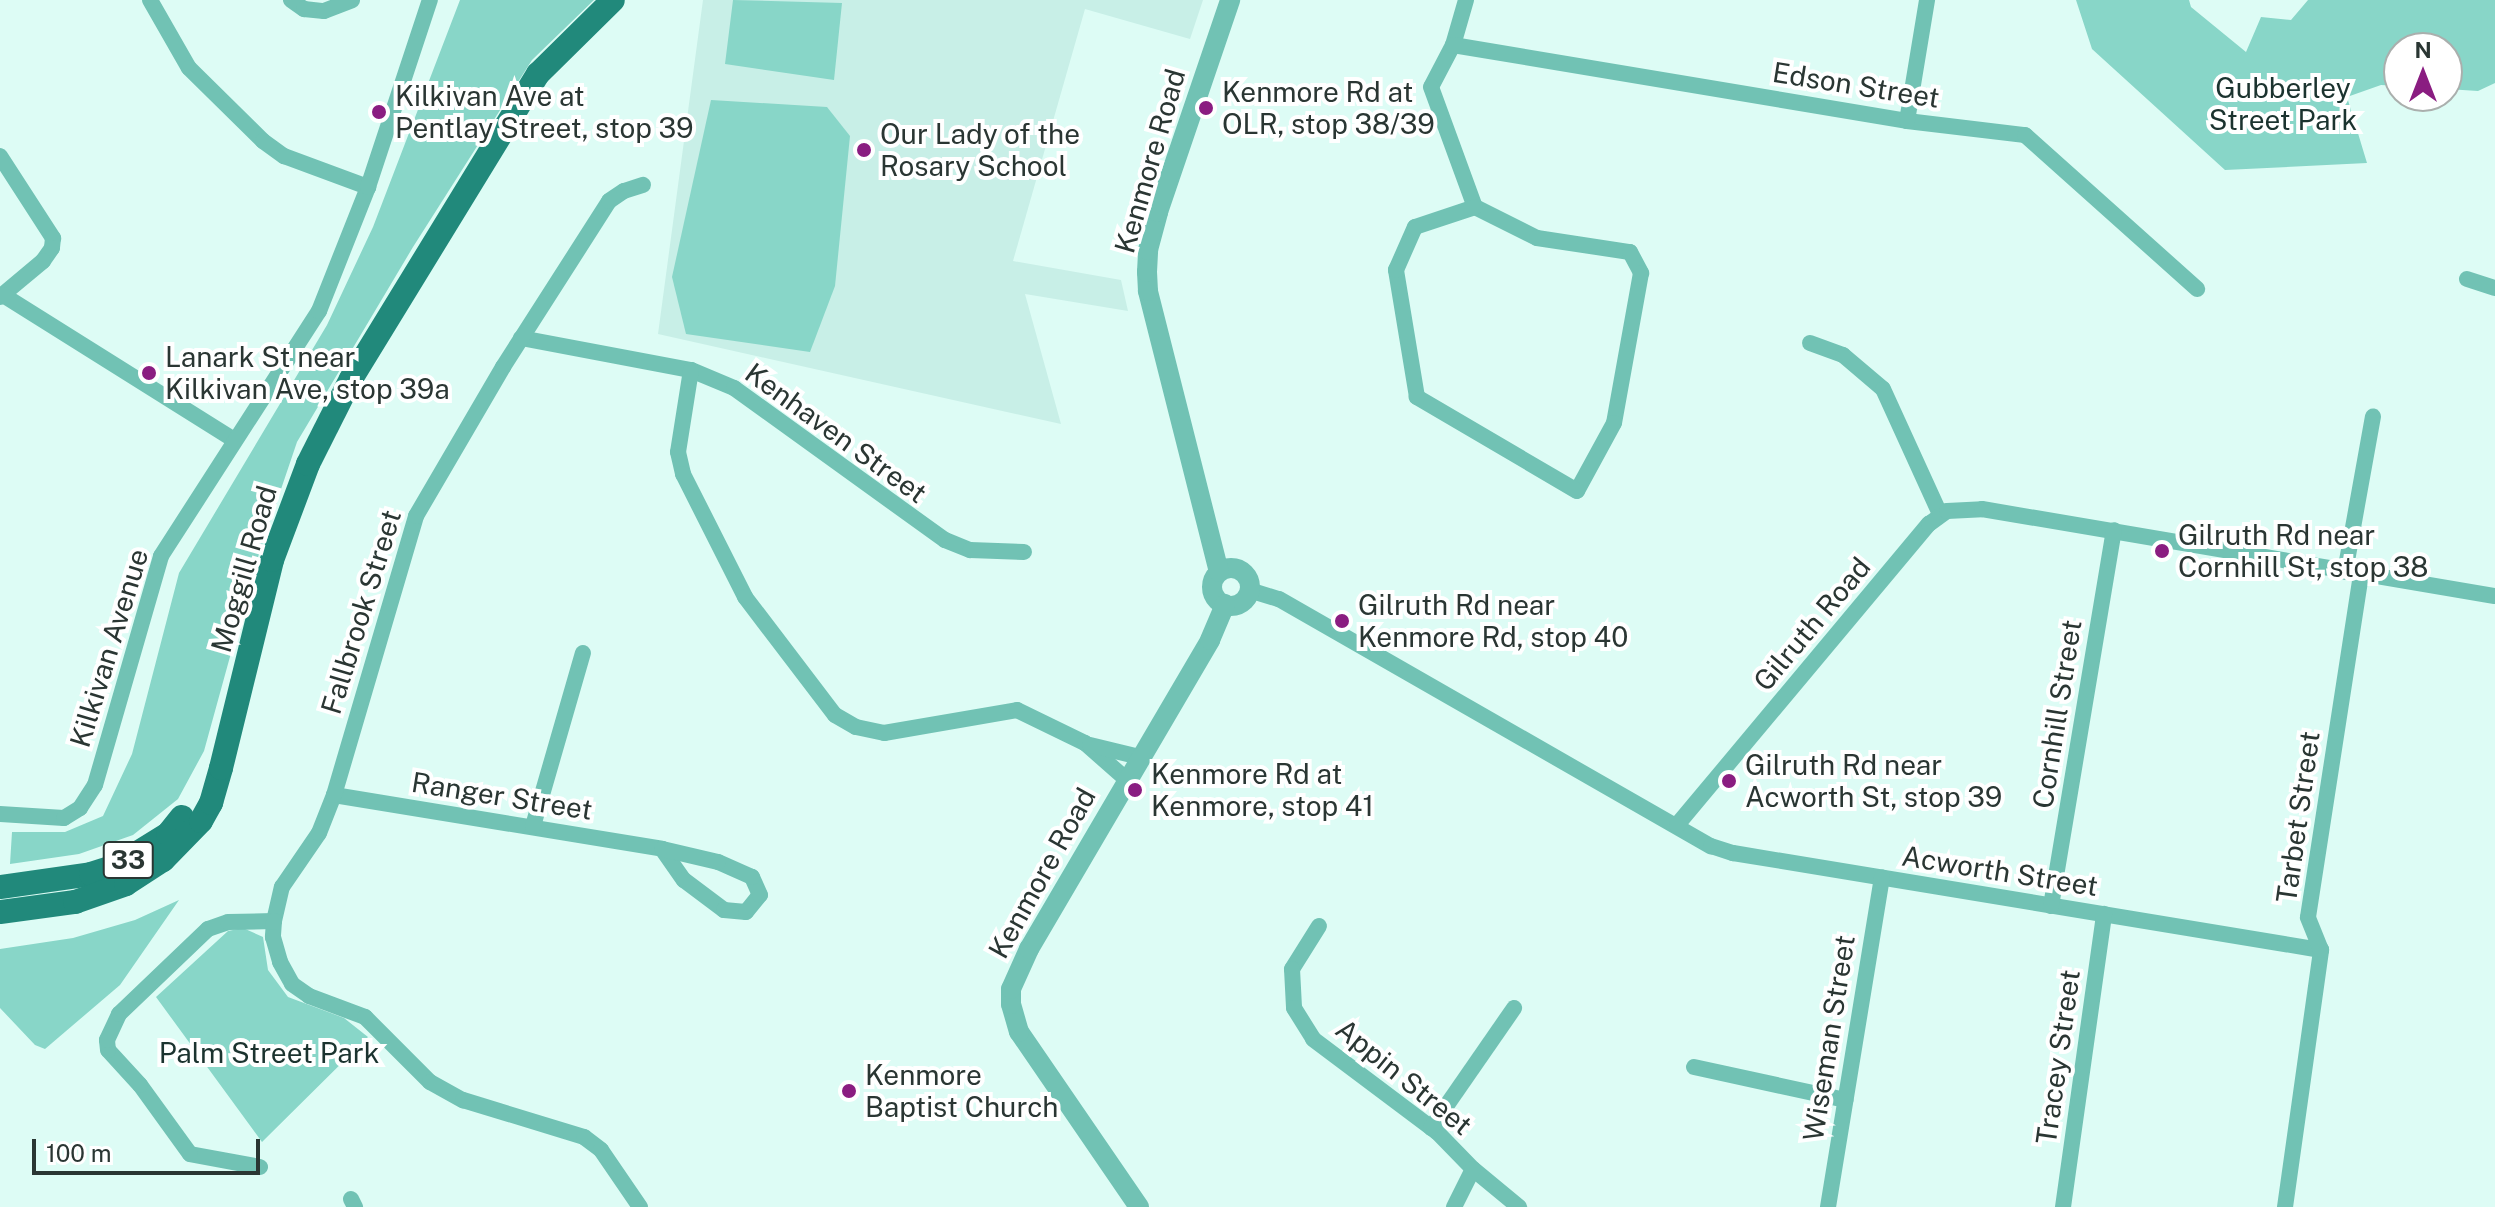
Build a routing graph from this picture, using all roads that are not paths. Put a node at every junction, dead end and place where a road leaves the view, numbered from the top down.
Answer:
1 (150, 0) edge
2 (291, 0) edge
3 (352, 0) edge
4 (430, 0) edge
5 (613, 0) edge
6 (1230, 0) edge
7 (1466, 0) edge
8 (1927, 0) edge
9 (1453, 45) junction
10 (1907, 121) junction
11 (0, 156) edge
12 (643, 185) dead end
13 (368, 187) junction
14 (1475, 207) junction
15 (2467, 279) dead end
16 (2495, 288) edge
17 (2197, 289) dead end
18 (2, 296) edge
19 (521, 338) junction
20 (1810, 343) dead end
21 (691, 370) junction
22 (2373, 417) dead end
23 (234, 440) junction
24 (1940, 514) junction
25 (2114, 530) junction
26 (1024, 552) dead end
27 (1219, 572) junction
28 (2353, 573) junction
29 (1249, 590) junction
30 (2495, 596) edge
31 (1225, 604) junction
32 (583, 653) dead end
33 (1085, 743) junction
34 (1140, 757) junction
35 (221, 768) junction
36 (1127, 780) junction
37 (334, 795) junction
38 (0, 814) edge
39 (1677, 825) junction
40 (533, 826) junction
41 (662, 849) junction
42 (1882, 877) junction
43 (0, 887) edge
44 (2051, 906) junction
45 (0, 912) edge
46 (2104, 914) junction
47 (274, 921) junction
48 (1319, 926) dead end
49 (2321, 950) junction
50 (1514, 1008) dead end
51 (1694, 1067) dead end
52 (1845, 1100) junction
53 (1431, 1128) junction
54 (260, 1167) dead end
55 (1473, 1169) junction
56 (640, 1207) edge
57 (1139, 1207) edge
58 (1454, 1207) edge
59 (1519, 1207) edge
60 (1828, 1207) edge
61 (2063, 1207) edge
62 (2285, 1207) edge

1 - 13 street
2 - 3 street
4 - 13 street, Kilkivan Avenue
5 - 35 main road, Moggill Road / 33
6 - 27 street, Kenmore Road
7 - 9 street
8 - 10 street
9 - 10 street, Edson Street
9 - 14 street
10 - 17 street, Edson Street
11 - 18 street
12 - 19 street, Fallbrook Street
13 - 23 street, Kilkivan Avenue
14 - 14 street
15 - 16 street
18 - 23 street
19 - 21 street, Kenhaven Street
19 - 37 street, Fallbrook Street
20 - 24 street
21 - 26 street, Kenhaven Street
21 - 33 street
22 - 28 street, Tarbet Street
23 - 38 street, Kilkivan Avenue
24 - 25 street
24 - 39 street, Gilruth Road
25 - 28 street
25 - 44 street, Cornhill Street
27 - 29 street
27 - 31 street
28 - 30 street
28 - 49 street, Tarbet Street
29 - 31 street
29 - 39 street
31 - 34 street, Kenmore Road
32 - 40 street
33 - 34 street
33 - 36 street
34 - 36 street, Kenmore Road
35 - 43 main road, Moggill Road / 33
35 - 45 main road, Moggill Road / 33
36 - 57 street, Kenmore Road
37 - 40 street, Ranger Street
37 - 47 street, Fallbrook Street
39 - 42 street, Acworth Street
40 - 41 street, Ranger Street
41 - 41 street, Ranger Street
42 - 44 street, Acworth Street
42 - 52 street, Wiseman Street
44 - 46 street, Acworth Street
46 - 49 street, Acworth Street
46 - 61 street, Tracey Street
47 - 54 street
47 - 56 street
48 - 53 street, Appin Street
49 - 62 street, Tarbet Street
50 - 53 street
51 - 52 street
52 - 60 street, Wiseman Street
53 - 55 street, Appin Street
55 - 58 street
55 - 59 street, Appin Street

